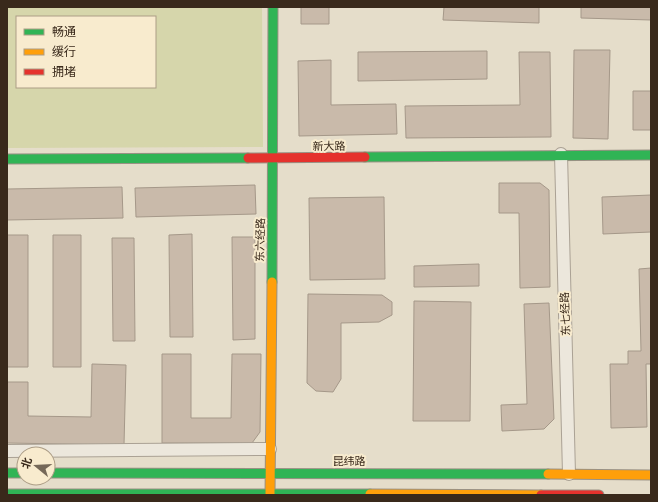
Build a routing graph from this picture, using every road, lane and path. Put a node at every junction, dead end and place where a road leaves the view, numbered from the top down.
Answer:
1 (273, 7) edge
2 (561, 154) junction
3 (651, 155) edge
4 (273, 158) junction
5 (7, 159) edge
6 (270, 449) junction
7 (7, 451) edge
8 (56, 473) edge
9 (270, 473) junction
10 (569, 474) junction
11 (651, 475) edge
12 (7, 494) edge
13 (270, 494) edge
14 (599, 495) edge

1 - 4 main road, 东六经路
2 - 3 main road, 新大路
2 - 4 main road, 新大路
2 - 10 street, 东七经路
4 - 5 main road, 新大路
4 - 6 main road, 东六经路
6 - 7 street
6 - 9 main road, 东六经路
8 - 9 main road, 昆纬路
9 - 10 main road, 昆纬路
9 - 13 main road, 东六经路
10 - 11 main road, 昆纬路
12 - 13 main road
13 - 14 main road

